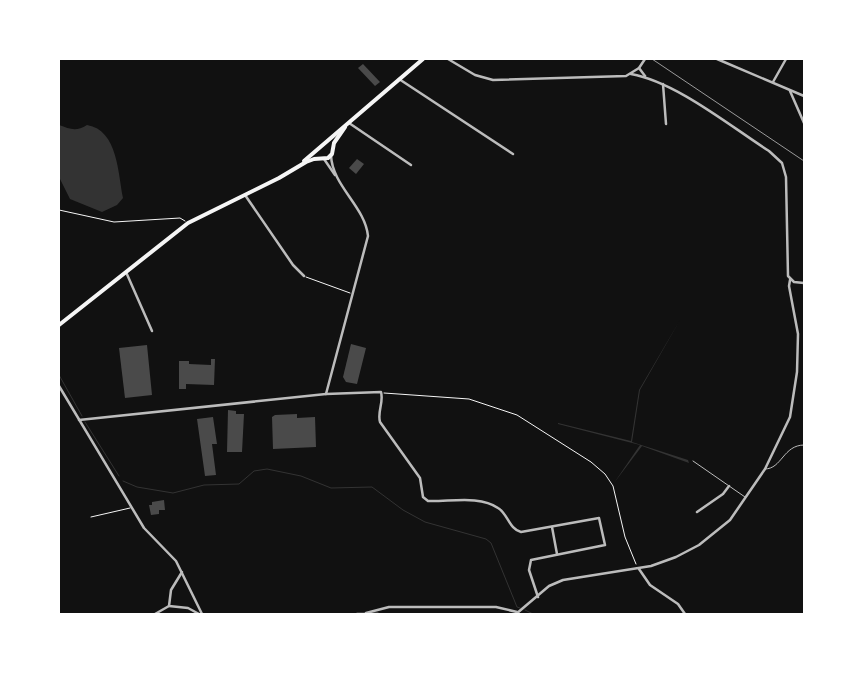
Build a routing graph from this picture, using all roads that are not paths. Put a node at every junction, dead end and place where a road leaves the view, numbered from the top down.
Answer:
1 (423, 59) edge
2 (448, 59) edge
3 (646, 59) edge
4 (717, 59) edge
5 (786, 59) edge
6 (639, 68) junction
7 (631, 74) junction
8 (644, 76) junction
9 (399, 79) junction
10 (773, 82) junction
11 (663, 84) junction
12 (790, 90) junction
13 (804, 96) edge
14 (349, 123) junction
15 (804, 123) edge
16 (666, 124) dead end
17 (345, 127) junction
18 (325, 144) junction
19 (318, 148) junction
20 (332, 149) junction
21 (513, 154) dead end
22 (331, 155) junction
23 (323, 159) junction
24 (411, 165) dead end
25 (296, 168) junction
26 (339, 180) junction
27 (245, 195) junction
28 (126, 272) junction
29 (304, 276) road end
30 (790, 280) junction
31 (804, 283) edge
32 (59, 325) edge
33 (152, 331) dead end
34 (59, 386) edge
35 (326, 394) junction
36 (79, 420) junction
37 (804, 445) edge
38 (693, 461) dead end
39 (765, 469) junction
40 (729, 486) junction
41 (746, 498) junction
42 (697, 512) dead end
43 (552, 527) junction
44 (557, 554) junction
45 (639, 569) junction
46 (182, 572) junction
47 (538, 597) junction
48 (168, 606) junction
49 (366, 613) edge
50 (517, 613) edge
51 (155, 614) edge
52 (200, 614) edge
53 (357, 614) edge
54 (378, 614) edge
55 (685, 614) edge

1 - 9 main road
2 - 7 street
3 - 6 street
4 - 10 street
5 - 10 street
6 - 7 street
6 - 8 street
7 - 8 street
8 - 11 street
9 - 14 main road
9 - 21 street
10 - 12 street
11 - 16 street
11 - 30 street
12 - 13 street
12 - 15 street
14 - 17 main road
14 - 24 street
17 - 18 main road
17 - 20 main road
18 - 19 main road
18 - 20 main road
19 - 23 main road
19 - 25 main road
20 - 22 main road
22 - 23 main road
22 - 26 street
23 - 25 main road
23 - 26 street
25 - 27 main road
26 - 35 street
27 - 28 main road
27 - 29 street
28 - 32 main road
28 - 33 street
30 - 31 street
30 - 39 street
34 - 36 street
35 - 36 street
35 - 43 street
36 - 46 street
37 - 39 lane
38 - 40 lane
39 - 41 street
40 - 41 lane
40 - 42 street
41 - 45 street
43 - 44 street
43 - 44 street
44 - 47 street
45 - 47 street
45 - 55 street
46 - 48 street
46 - 52 street
47 - 50 street
48 - 51 street
48 - 52 street
49 - 50 street
49 - 53 street
49 - 54 street

